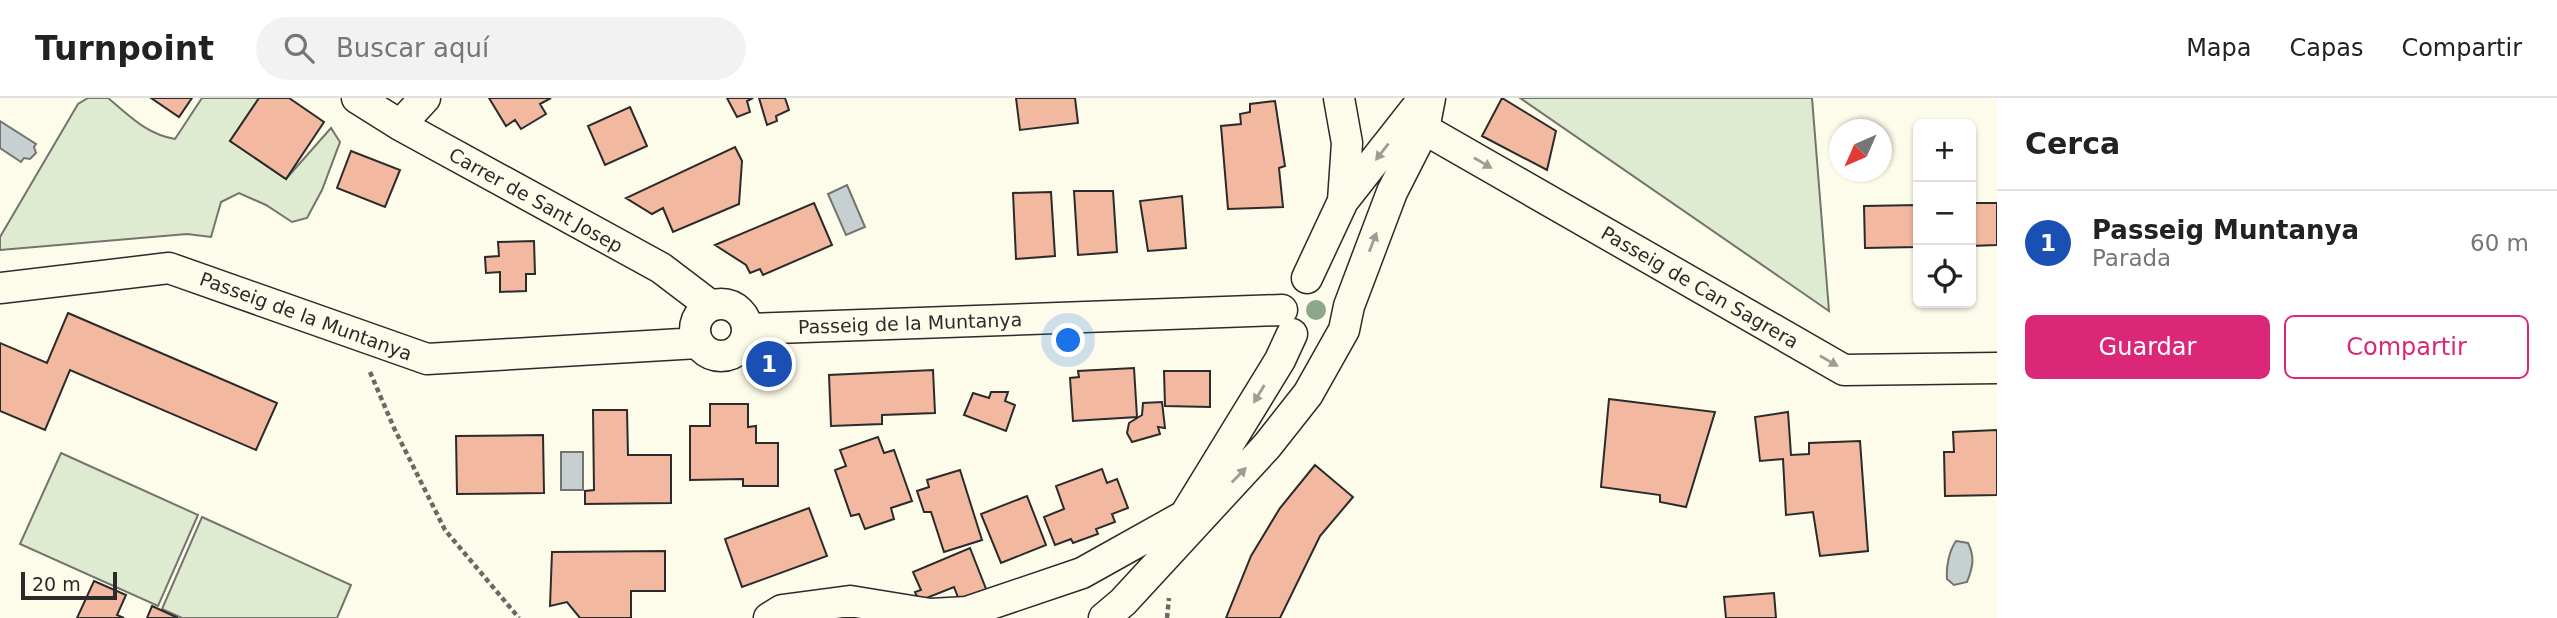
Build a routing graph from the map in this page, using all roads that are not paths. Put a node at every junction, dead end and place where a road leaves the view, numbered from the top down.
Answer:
1 (357, 98) edge
2 (425, 98) edge
3 (1339, 98) edge
4 (1424, 98) edge
5 (1430, 98) edge
6 (400, 125) junction
7 (1423, 129) junction
8 (1343, 201) junction
9 (1307, 278) junction
10 (0, 288) edge
11 (710, 306) junction
12 (1347, 318) junction
13 (1287, 322) junction
14 (748, 329) junction
15 (698, 343) junction
16 (1997, 368) edge
17 (1184, 516) junction
18 (1159, 561) junction
19 (769, 618) edge
20 (1104, 618) edge

1 - 6 street, Carrer de Sant Josep
2 - 6 street
3 - 8 street
4 -> 8 street
5 - 7 street
6 - 11 street, Carrer de Sant Josep
12 -> 7 street
7 -> 16 street, Passeig de Can Sagrera
8 - 9 street
9 - 12 street
9 - 13 street
10 - 15 street, Passeig de la Muntanya
11 - 14 street
11 - 15 street
12 - 13 street
18 -> 12 street
13 - 14 street, Passeig de la Muntanya
13 -> 17 street
14 - 15 street
17 - 18 street
17 - 19 street
18 - 20 street

